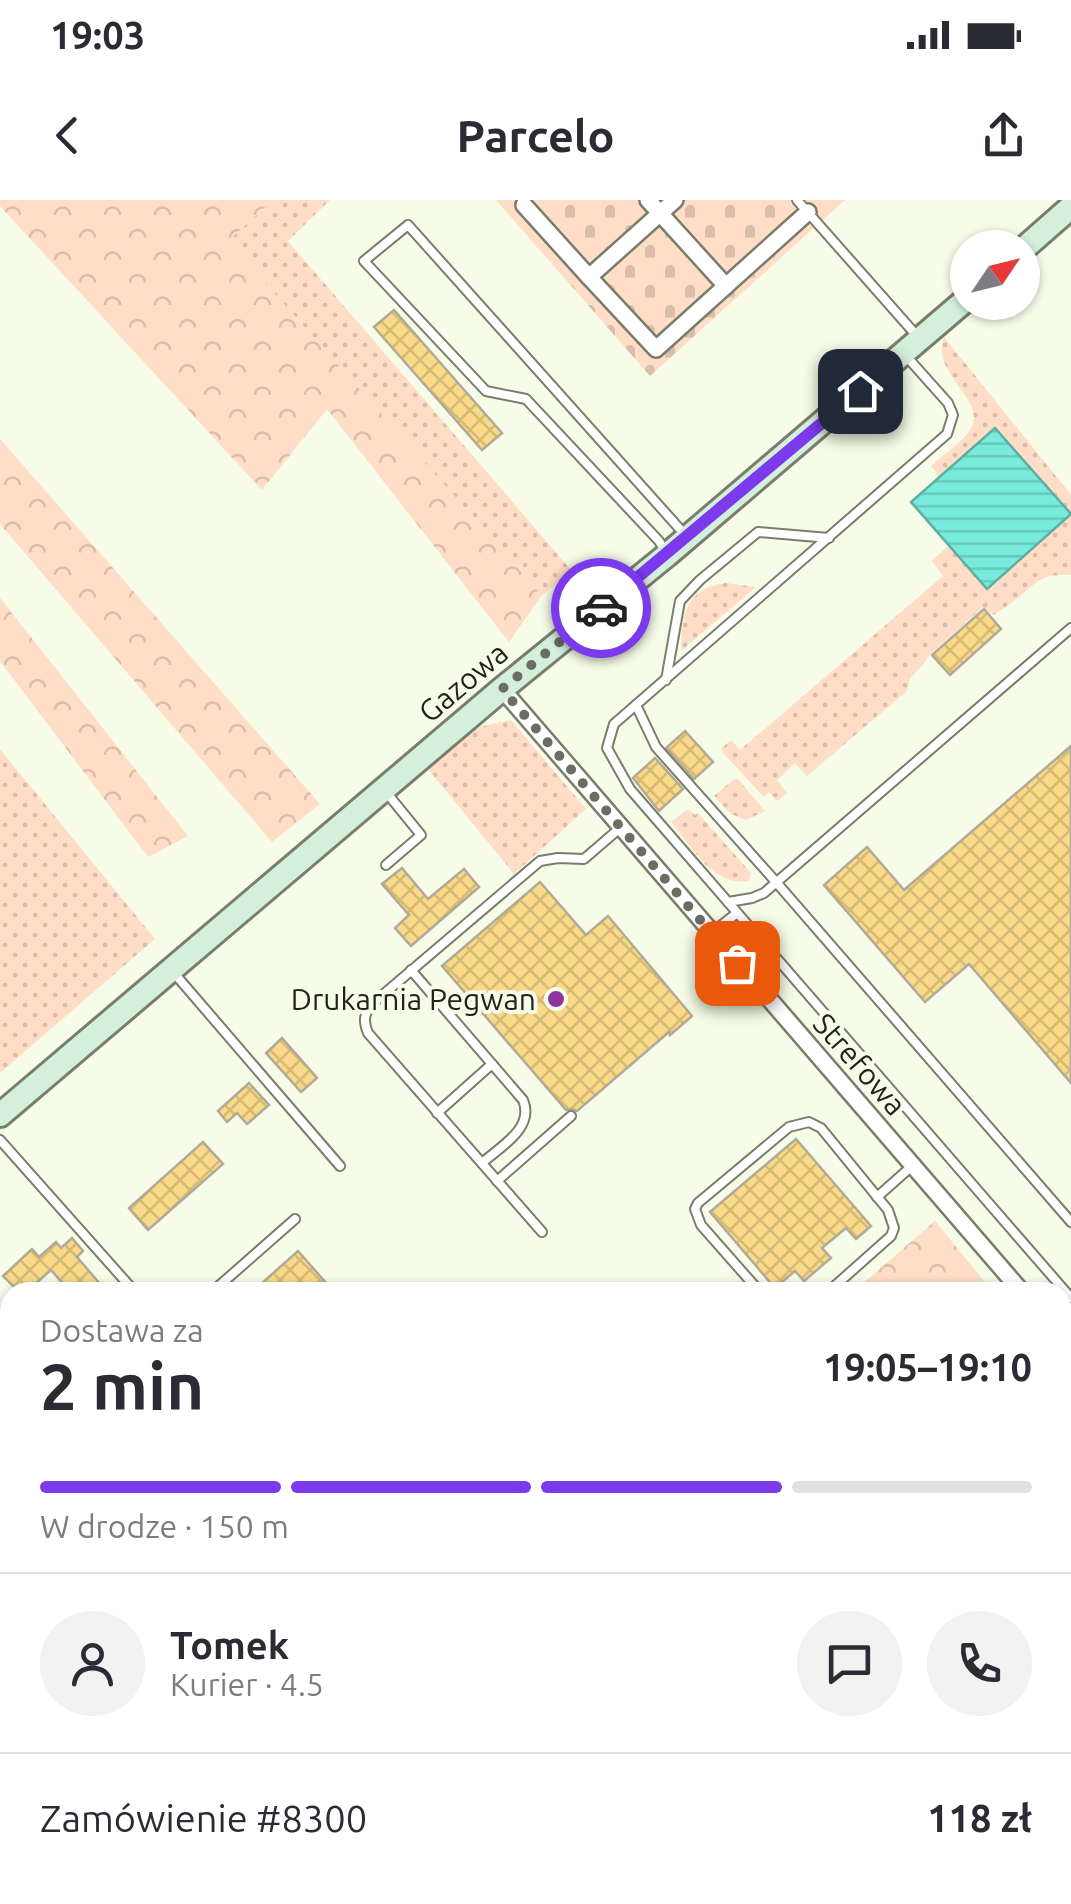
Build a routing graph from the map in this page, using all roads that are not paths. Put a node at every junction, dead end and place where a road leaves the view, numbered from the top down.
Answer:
1 (648, 200) edge
2 (675, 200) edge
3 (524, 205) dead end
4 (803, 206) edge
5 (1071, 208) edge
6 (661, 214) junction
7 (1040, 235) edge
8 (590, 277) junction
9 (726, 286) junction
10 (950, 313) edge
11 (912, 346) junction
12 (687, 538) junction
13 (829, 538) junction
14 (667, 555) junction
15 (1071, 628) edge
16 (666, 680) junction
17 (502, 689) junction
18 (636, 705) junction
19 (383, 789) junction
20 (620, 828) junction
21 (386, 865) dead end
22 (776, 882) junction
23 (728, 902) junction
24 (737, 913) junction
25 (712, 934) junction
26 (171, 970) junction
27 (411, 970) junction
28 (492, 1064) junction
29 (437, 1113) junction
30 (0, 1115) edge
31 (571, 1116) dead end
32 (0, 1140) edge
33 (482, 1163) junction
34 (340, 1166) dead end
35 (912, 1166) junction
36 (497, 1181) junction
37 (877, 1197) junction
38 (296, 1219) dead end
39 (1071, 1222) edge
40 (542, 1232) dead end
41 (124, 1282) edge
42 (224, 1282) edge
43 (751, 1282) edge
44 (839, 1282) edge
45 (1013, 1282) edge
46 (1057, 1282) edge

1 - 6 street
2 - 6 street
3 - 8 street
4 - 9 street
4 - 11 lane
5 - 7 street
6 - 8 street
6 - 9 street
8 - 9 street
10 - 11 street, Gazowa
11 - 12 street, Gazowa
11 - 13 lane
12 - 14 street, Gazowa
12 - 14 lane
13 - 16 lane
13 - 16 lane
14 - 17 street, Gazowa
15 - 22 lane
16 - 18 lane
17 - 19 street, Gazowa
17 - 20 street, Strefowa
18 - 22 lane
18 - 23 lane
19 - 21 lane
19 - 26 street, Gazowa
20 - 25 street, Strefowa
20 - 27 lane
22 - 23 lane
22 - 39 lane
23 - 24 lane
24 - 25 lane
24 - 46 lane
25 - 35 street, Strefowa
26 - 30 street, Gazowa
26 - 34 lane
27 - 28 lane
27 - 29 lane
28 - 29 lane
28 - 33 lane
29 - 33 lane
31 - 36 lane
32 - 41 lane
33 - 36 lane
35 - 37 lane
35 - 45 street, Strefowa
36 - 40 lane
37 - 43 lane
37 - 44 lane
38 - 42 lane

